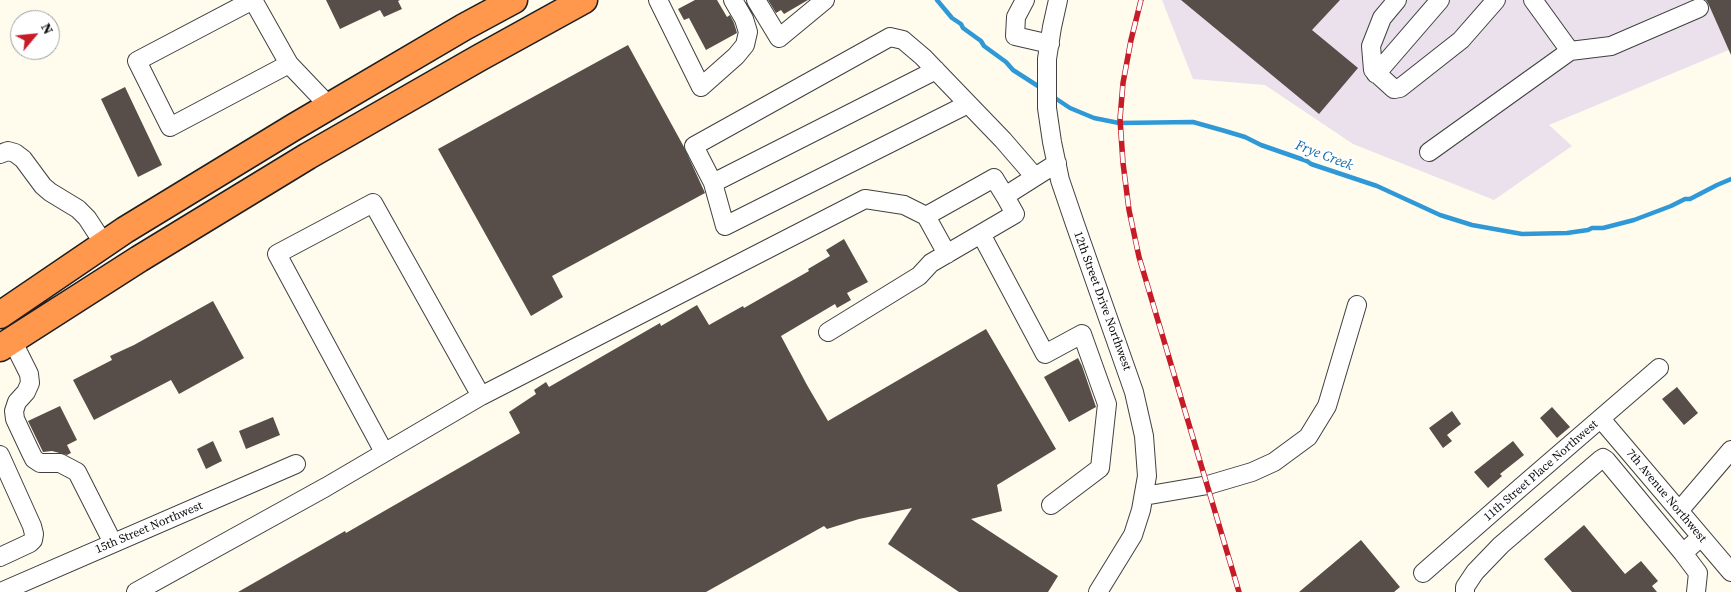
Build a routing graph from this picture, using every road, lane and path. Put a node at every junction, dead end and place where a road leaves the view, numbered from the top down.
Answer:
1 (253, 0) edge
2 (514, 0) edge
3 (584, 0) edge
4 (658, 0) edge
5 (733, 0) edge
6 (756, 0) edge
7 (825, 0) edge
8 (1025, 0) edge
9 (1058, 0) edge
10 (1397, 0) edge
11 (1440, 0) edge
12 (1496, 0) edge
13 (1532, 0) edge
14 (1699, 8) dead end
15 (1050, 44) junction
16 (1570, 51) junction
17 (289, 64) junction
18 (936, 70) junction
19 (1376, 74) junction
20 (968, 104) junction
21 (329, 106) junction
22 (1429, 152) dead end
23 (0, 154) edge
24 (1057, 163) junction
25 (1035, 177) junction
26 (713, 183) junction
27 (1004, 196) junction
28 (926, 216) junction
29 (982, 234) junction
30 (104, 244) junction
31 (947, 254) junction
32 (1357, 306) dead end
33 (0, 315) edge
34 (828, 332) dead end
35 (6, 344) edge
36 (1660, 368) dead end
37 (481, 396) junction
38 (1601, 419) junction
39 (1731, 450) edge
40 (384, 452) junction
41 (0, 455) edge
42 (296, 464) dead end
43 (1144, 496) junction
44 (1051, 505) dead end
45 (1679, 511) junction
46 (1701, 537) junction
47 (113, 543) junction
48 (1683, 553) junction
49 (0, 557) edge
50 (1731, 572) edge
51 (1423, 574) dead end
52 (1, 592) edge
53 (136, 592) edge
54 (1098, 592) edge
55 (1466, 592) edge
56 (1696, 592) edge

1 - 17 street
1 - 17 street
2 - 21 highway
3 - 35 highway
4 - 5 street
6 - 7 street
8 - 15 street
9 - 15 street, 12th Street Drive Northwest
10 - 19 street
11 - 19 street
12 - 19 street
13 - 16 street
14 - 16 street
15 - 24 street, 12th Street Drive Northwest
16 - 22 street
17 - 21 street
18 - 20 street
18 - 26 street
18 - 26 street
20 - 25 street
20 - 26 street
21 - 30 highway
23 - 30 street
24 - 25 street
24 - 43 street, 12th Street Drive Northwest
25 - 27 street
27 - 28 street
27 - 29 street
28 - 31 street
28 - 37 street
29 - 31 street
29 - 44 street
30 - 33 highway
31 - 34 street
32 - 43 street
35 - 47 street
36 - 38 street, 11th Street Place Northwest
37 - 40 street
37 - 40 street
38 - 45 street, 7th Avenue Northwest
38 - 51 street, 11th Street Place Northwest
39 - 45 street
40 - 53 street
41 - 49 street
42 - 47 street, 15th Street Northwest
43 - 54 street, 12th Street Drive Northwest
45 - 46 street, 7th Avenue Northwest
46 - 48 street
46 - 50 street, 7th Avenue Northwest
47 - 52 street, 15th Street Northwest
48 - 55 street
48 - 56 street

